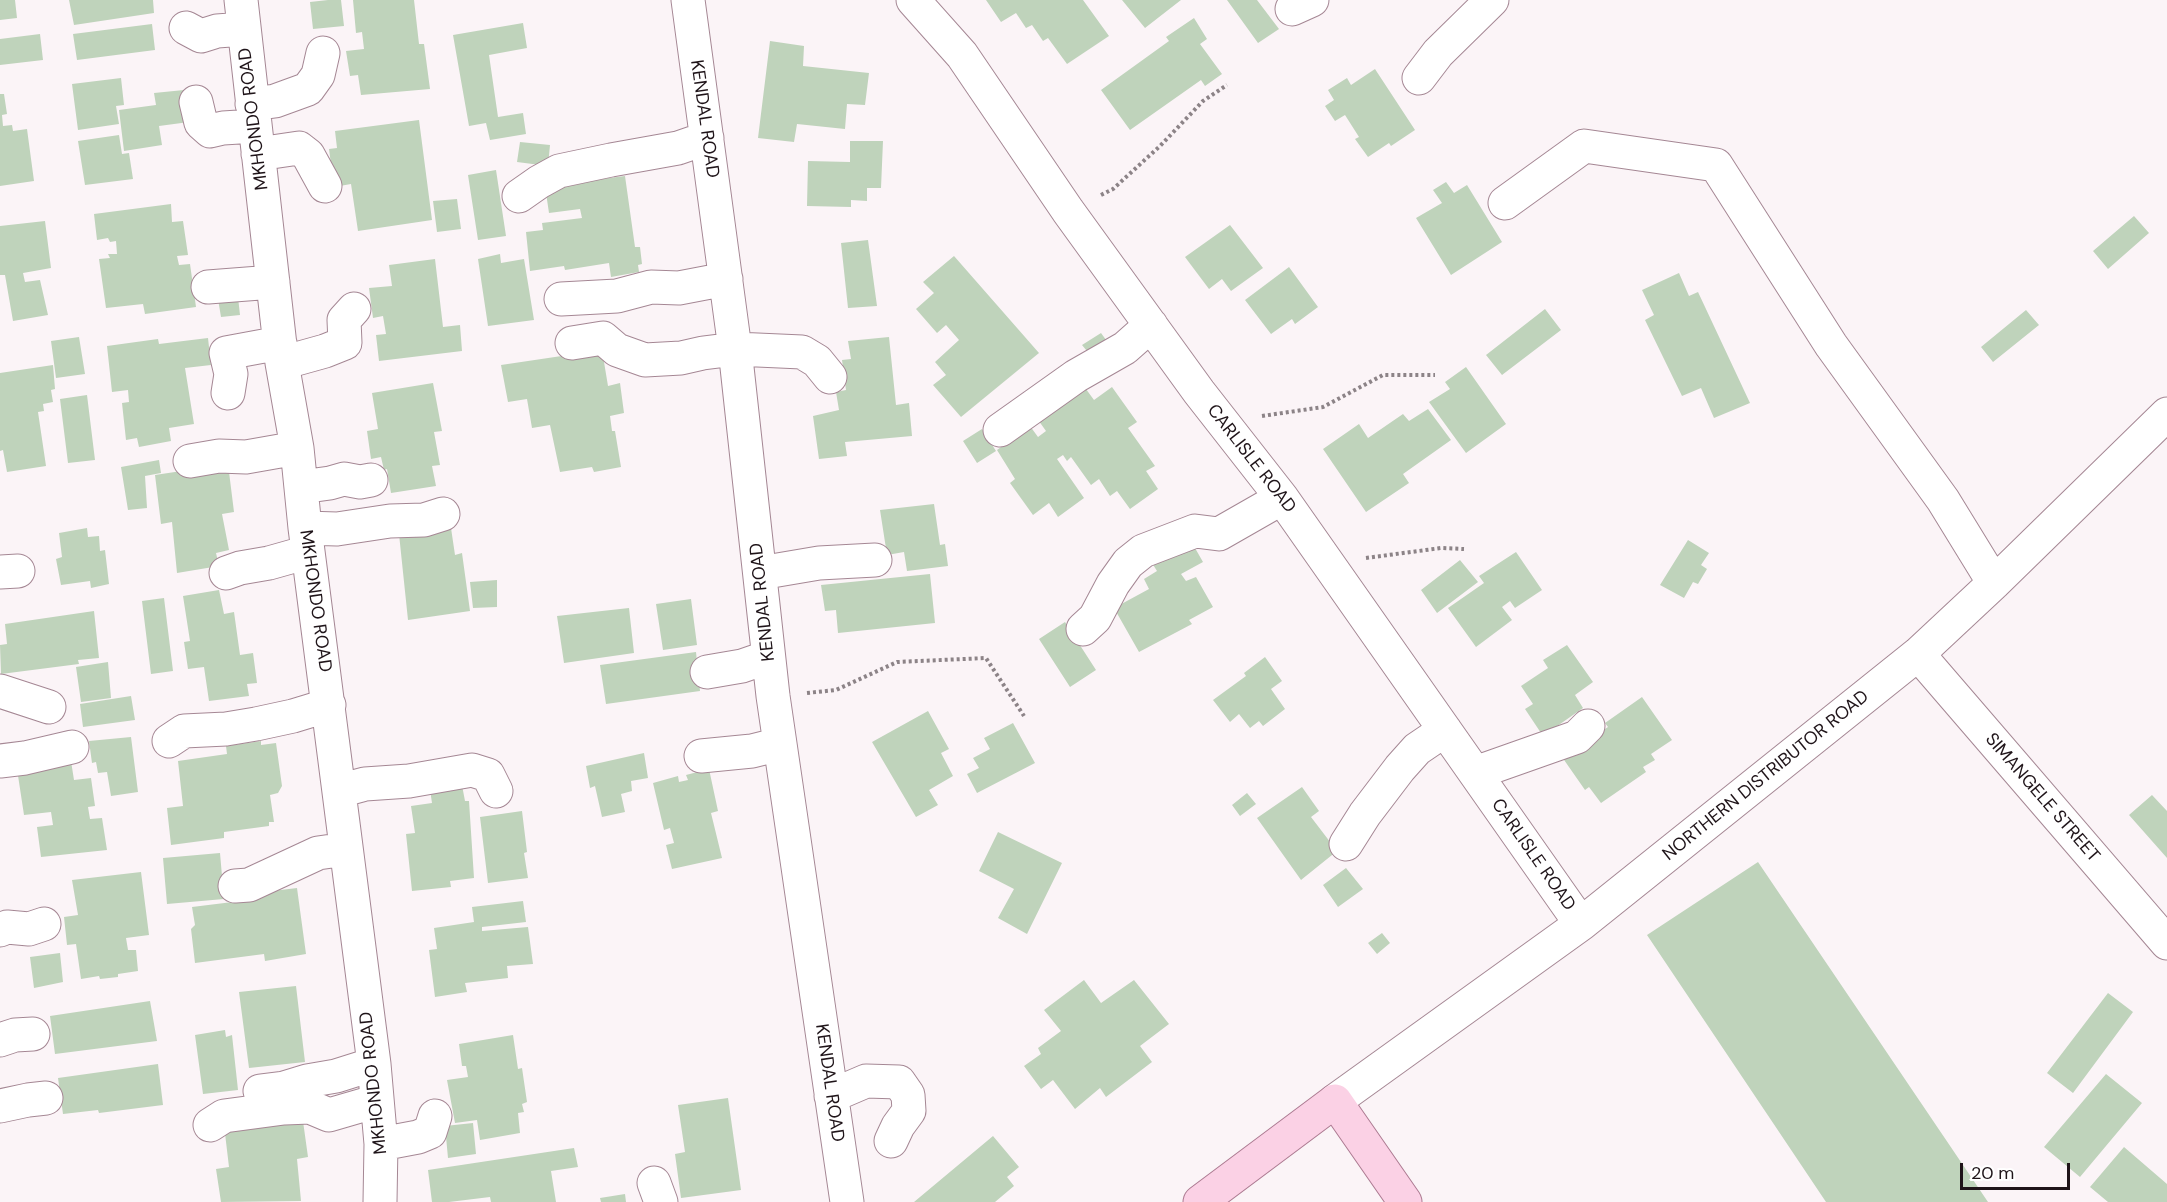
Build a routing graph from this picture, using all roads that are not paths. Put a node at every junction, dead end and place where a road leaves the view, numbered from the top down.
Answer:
1 (688, 0) edge
2 (913, 0) edge
3 (1492, 0) edge
4 (242, 15) edge
5 (186, 28) dead end
6 (323, 53) dead end
7 (1419, 78) dead end
8 (196, 102) dead end
9 (255, 128) junction
10 (707, 138) junction
11 (325, 186) dead end
12 (519, 196) dead end
13 (1505, 203) dead end
14 (726, 279) junction
15 (273, 282) junction
16 (208, 287) dead end
17 (561, 299) dead end
18 (354, 309) dead end
19 (1151, 325) junction
20 (572, 343) dead end
21 (735, 349) junction
22 (281, 353) junction
23 (831, 377) dead end
24 (228, 393) dead end
25 (2167, 414) edge
26 (1000, 430) dead end
27 (297, 448) junction
28 (190, 461) dead end
29 (371, 480) dead end
30 (301, 487) junction
31 (1282, 498) junction
32 (443, 514) dead end
33 (307, 540) junction
34 (875, 560) dead end
35 (226, 573) dead end
36 (760, 573) junction
37 (1994, 583) junction
38 (1083, 628) dead end
39 (1918, 654) junction
40 (768, 657) junction
41 (707, 672) dead end
42 (0, 691) edge
43 (329, 705) junction
44 (49, 707) dead end
45 (1588, 726) dead end
46 (1444, 730) junction
47 (169, 741) dead end
48 (780, 744) junction
49 (72, 747) dead end
50 (701, 756) dead end
51 (0, 761) edge
52 (1475, 772) junction
53 (339, 791) junction
54 (496, 791) dead end
55 (1346, 844) dead end
56 (346, 849) junction
57 (235, 886) dead end
58 (44, 924) dead end
59 (1581, 924) junction
60 (0, 930) edge
61 (2167, 943) edge
62 (33, 1034) dead end
63 (0, 1040) edge
64 (374, 1064) junction
65 (260, 1091) dead end
66 (831, 1096) junction
67 (46, 1098) dead end
68 (377, 1101) junction
69 (1335, 1101) junction
70 (0, 1106) edge
71 (435, 1116) dead end
72 (210, 1125) dead end
73 (891, 1141) dead end
74 (381, 1144) junction
75 (845, 1201) edge
76 (380, 1202) edge
77 (1200, 1202) edge
78 (1405, 1202) edge

1 - 10 street, KENDAL ROAD
2 - 19 street, CARLISLE ROAD
3 - 7 street
4 - 5 street
4 - 9 street, MKHONDO ROAD
6 - 9 street
8 - 9 street
9 - 11 street
9 - 15 street, MKHONDO ROAD
10 - 12 street
10 - 14 street, KENDAL ROAD
13 - 37 street
14 - 17 street
14 - 21 street, KENDAL ROAD
15 - 16 street
15 - 22 street, MKHONDO ROAD
18 - 22 street
19 - 26 street
19 - 31 street, CARLISLE ROAD
20 - 21 street
21 - 23 street
21 - 36 street, KENDAL ROAD
22 - 24 street
22 - 27 street, MKHONDO ROAD
25 - 37 street, NORTHERN DISTRIBUTOR ROAD
27 - 28 street
27 - 30 street, MKHONDO ROAD
29 - 30 street
30 - 33 street, MKHONDO ROAD
31 - 38 street
31 - 46 street, CARLISLE ROAD
32 - 33 street
33 - 35 street
33 - 43 street, MKHONDO ROAD
34 - 36 street
36 - 40 street, KENDAL ROAD
37 - 39 street, NORTHERN DISTRIBUTOR ROAD
39 - 59 street, NORTHERN DISTRIBUTOR ROAD
39 - 61 street, SIMANGELE STREET
40 - 41 street
40 - 48 street, KENDAL ROAD
42 - 44 street
43 - 47 street
43 - 53 street, MKHONDO ROAD
45 - 52 street
46 - 52 street, CARLISLE ROAD
46 - 55 street
48 - 50 street
48 - 66 street, KENDAL ROAD
49 - 51 street
52 - 59 street, CARLISLE ROAD
53 - 54 street
53 - 56 street, MKHONDO ROAD
56 - 57 street
56 - 64 street, MKHONDO ROAD
58 - 60 street
59 - 69 street, NORTHERN DISTRIBUTOR ROAD
62 - 63 street
64 - 65 street
64 - 68 street, MKHONDO ROAD
66 - 73 street
66 - 75 street, KENDAL ROAD
67 - 70 street
68 - 72 street
68 - 74 street, MKHONDO ROAD
69 - 77 main road
69 - 78 main road
71 - 74 street
74 - 76 street, MKHONDO ROAD

